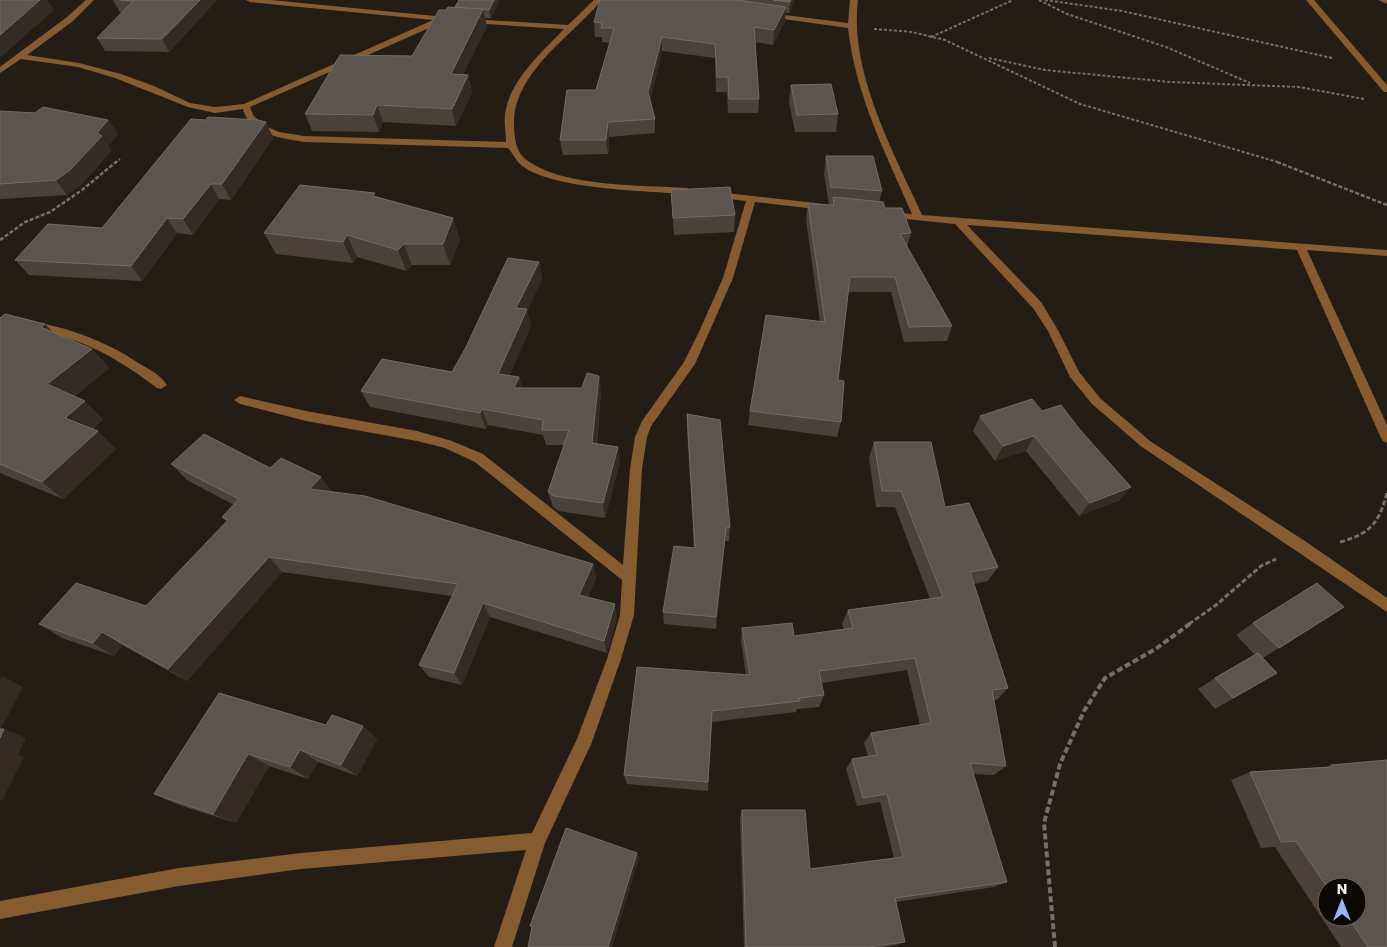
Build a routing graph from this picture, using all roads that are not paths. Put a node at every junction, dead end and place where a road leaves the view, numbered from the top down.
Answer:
1 (90, 0) edge
2 (250, 0) edge
3 (598, 0) edge
4 (854, 0) edge
5 (1310, 0) edge
6 (1382, 0) edge
7 (1387, 2) edge
8 (759, 14) edge
9 (442, 19) junction
10 (452, 20) edge
11 (462, 20) edge
12 (852, 26) junction
13 (570, 27) junction
14 (18, 56) junction
15 (0, 71) edge
16 (1387, 90) edge
17 (246, 106) junction
18 (511, 145) junction
19 (751, 200) junction
20 (832, 208) edge
21 (880, 214) edge
22 (918, 218) junction
23 (957, 220) junction
24 (1301, 247) junction
25 (1387, 253) edge
26 (0, 321) edge
27 (161, 385) dead end
28 (240, 400) dead end
29 (1387, 438) edge
30 (629, 577) junction
31 (1387, 606) edge
32 (537, 841) junction
33 (0, 910) edge
34 (503, 947) edge

1 - 14 street
2 - 9 street
3 - 13 street
4 - 12 street
5 - 16 street
6 - 7 street
8 - 12 street
9 - 10 street
9 - 17 street
11 - 13 street
12 - 22 street
13 - 18 street
14 - 15 street
14 - 17 street
17 - 18 street
18 - 19 street
19 - 20 street
19 - 30 street
21 - 22 street
22 - 23 street
23 - 24 street
23 - 31 street
24 - 25 street
24 - 29 street
26 - 27 street
28 - 30 street
30 - 32 street
32 - 33 street
32 - 34 street

